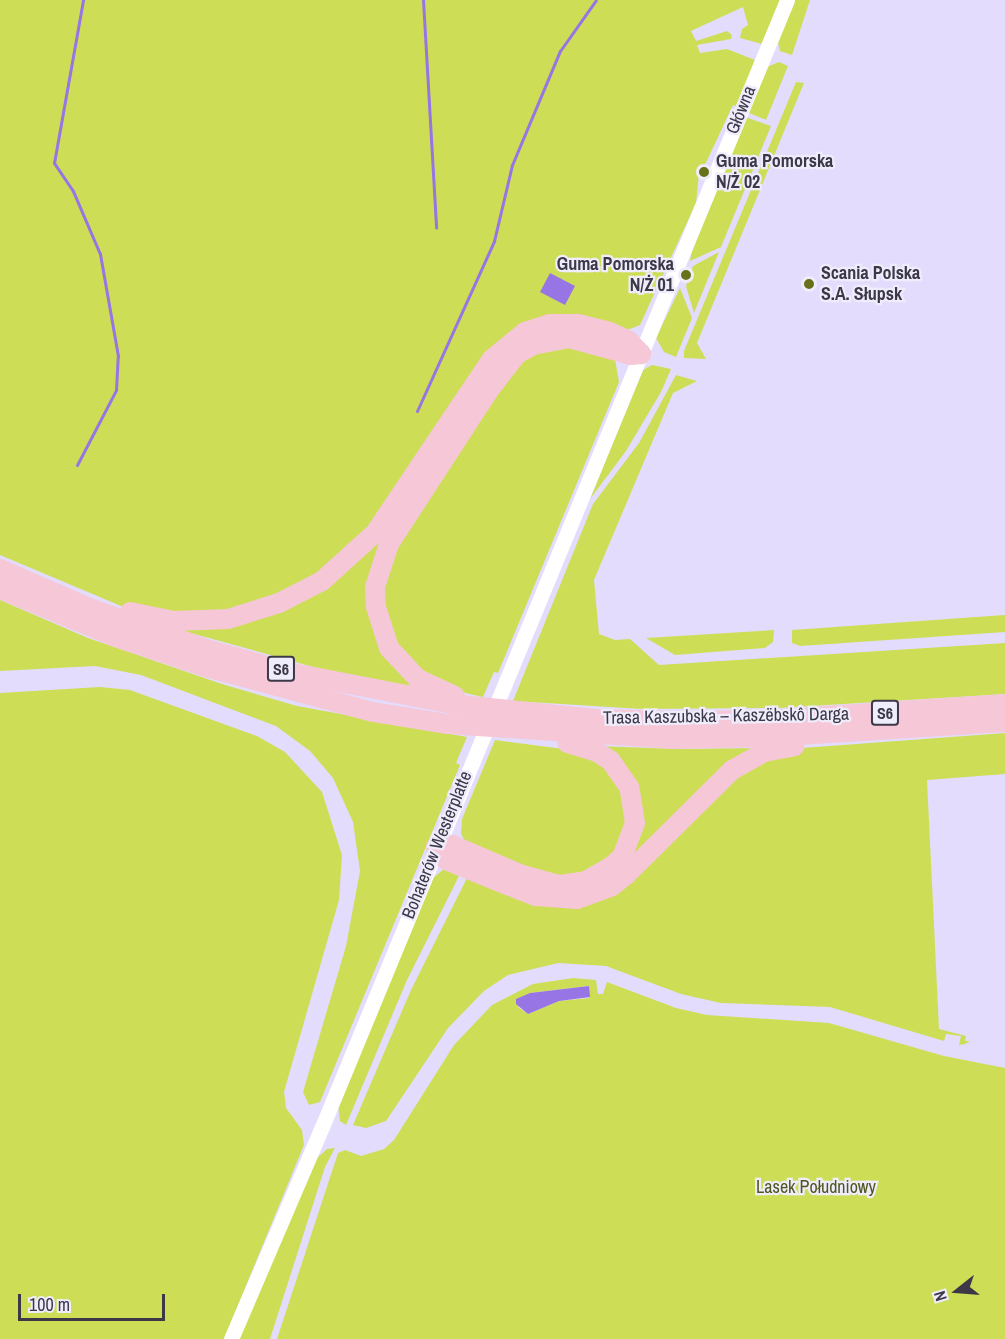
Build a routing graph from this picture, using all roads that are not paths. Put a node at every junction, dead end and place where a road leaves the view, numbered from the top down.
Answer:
1 (787, 0) edge
2 (641, 354) junction
3 (0, 569) edge
4 (0, 588) edge
5 (46, 590) junction
6 (1005, 704) edge
7 (525, 713) junction
8 (1005, 722) edge
9 (505, 730) junction
10 (882, 731) junction
11 (436, 847) junction
12 (232, 1338) edge

1 - 2 main road, Główna
2 - 5 highway
2 - 7 highway
2 - 11 main road, Bohaterów Westerplatte
3 - 5 highway, Trasa Kaszubska – Kaszëbskô Darga / S6
4 - 9 highway, Trasa Kaszubska – Kaszëbskô Darga / S6
5 - 7 highway, Trasa Kaszubska – Kaszëbskô Darga / S6
6 - 7 highway, Trasa Kaszubska – Kaszëbskô Darga / S6
8 - 10 highway, Trasa Kaszubska – Kaszëbskô Darga / S6
9 - 10 highway, Trasa Kaszubska – Kaszëbskô Darga / S6
9 - 11 highway
10 - 11 highway
11 - 12 main road, Bohaterów Westerplatte

